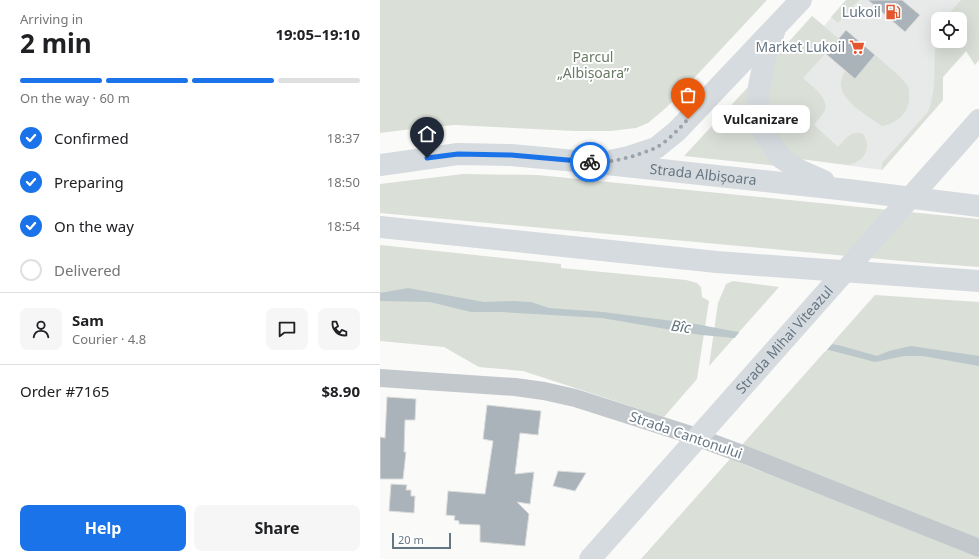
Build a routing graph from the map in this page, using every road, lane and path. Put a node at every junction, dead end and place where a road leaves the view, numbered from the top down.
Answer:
1 (801, 0) edge
2 (776, 26) junction
3 (979, 120) edge
4 (597, 163) junction
5 (380, 165) edge
6 (848, 190) junction
7 (979, 206) edge
8 (380, 227) edge
9 (979, 281) edge
10 (380, 378) edge
11 (979, 548) edge
12 (590, 559) edge

1 - 2 main road
2 - 4 main road
2 - 6 main road
3 - 12 main road, Strada Mihai Viteazul
4 - 5 main road, Strada Albișoara
4 - 6 main road, Strada Albișoara
6 - 7 main road, Strada Albișoara
8 - 9 main road
10 - 11 street, Strada Cantonului

